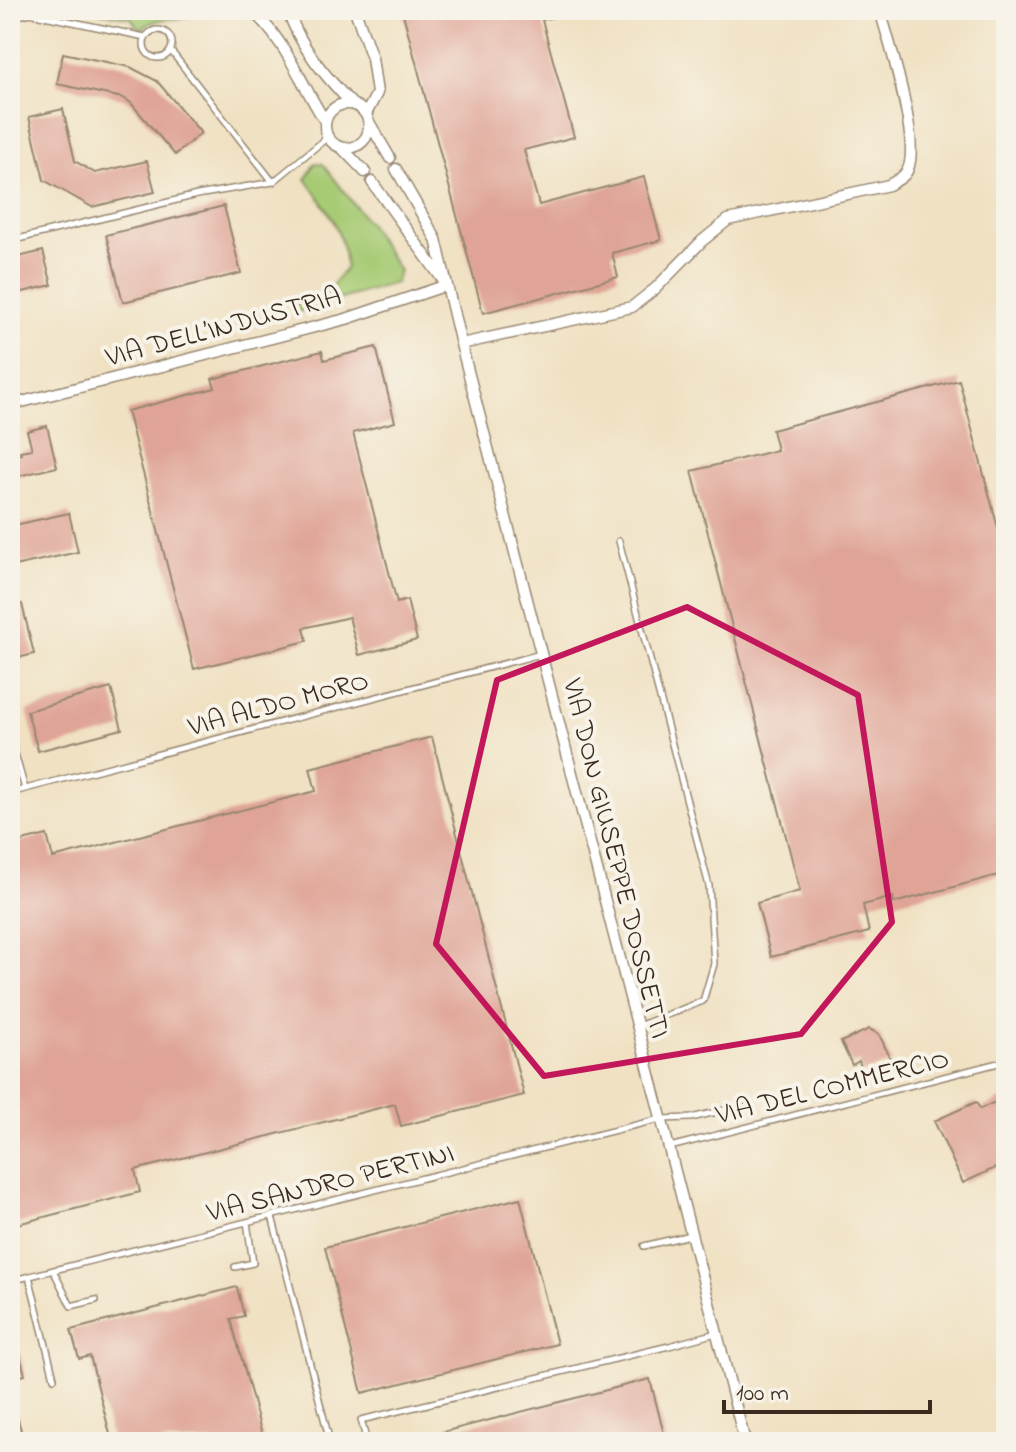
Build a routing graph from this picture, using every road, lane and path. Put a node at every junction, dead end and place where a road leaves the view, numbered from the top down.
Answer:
1 (250, 10) edge
2 (288, 10) edge
3 (355, 10) edge
4 (880, 10) edge
5 (10, 18) edge
6 (145, 37) junction
7 (171, 51) junction
8 (352, 104) junction
9 (367, 118) junction
10 (325, 121) junction
11 (328, 137) junction
12 (341, 147) junction
13 (390, 158) dead end
14 (396, 169) dead end
15 (365, 172) dead end
16 (273, 182) junction
17 (372, 182) dead end
18 (10, 241) edge
19 (447, 285) junction
20 (461, 344) junction
21 (10, 405) edge
22 (619, 541) dead end
23 (541, 654) junction
24 (10, 736) edge
25 (25, 789) junction
26 (10, 793) edge
27 (637, 1027) junction
28 (1006, 1061) edge
29 (742, 1106) dead end
30 (660, 1119) junction
31 (668, 1148) junction
32 (272, 1216) junction
33 (247, 1222) junction
34 (691, 1235) junction
35 (644, 1246) dead end
36 (235, 1267) dead end
37 (53, 1270) junction
38 (29, 1276) junction
39 (10, 1281) edge
40 (96, 1300) dead end
41 (717, 1333) junction
42 (54, 1378) dead end
43 (330, 1442) edge
44 (367, 1442) edge
45 (745, 1442) edge

1 - 10 street
2 - 8 street
3 - 9 street
4 - 20 street
5 - 6 lane
6 - 7 lane
6 - 7 lane
7 - 16 lane
8 - 9 street
8 - 10 street
9 - 12 street
9 - 13 street
10 - 11 street
11 - 12 street
11 - 16 lane
12 - 15 street
14 - 19 street, VIA DON GIUSEPPE DOSSETTI
16 - 18 lane
17 - 19 street, VIA DON GIUSEPPE DOSSETTI
19 - 20 street, VIA DON GIUSEPPE DOSSETTI
19 - 21 street, VIA DELL’INDUSTRIA
20 - 23 street, VIA DON GIUSEPPE DOSSETTI
22 - 27 lane
23 - 25 lane, VIA ALDO MORO
23 - 27 street, VIA DON GIUSEPPE DOSSETTI
24 - 25 lane
25 - 26 lane, VIA ALDO MORO
27 - 30 street, VIA DON GIUSEPPE DOSSETTI
28 - 31 lane, VIA DEL COMMERCIO
29 - 30 lane, VIA SANDRO PERTINI
30 - 31 street, VIA DON GIUSEPPE DOSSETTI
30 - 32 lane, VIA SANDRO PERTINI
31 - 34 street, VIA DON GIUSEPPE DOSSETTI
32 - 33 lane, VIA SANDRO PERTINI
32 - 43 lane
33 - 36 lane
33 - 37 lane, VIA SANDRO PERTINI
34 - 35 lane
34 - 41 street, VIA DON GIUSEPPE DOSSETTI
37 - 38 lane, VIA SANDRO PERTINI
37 - 40 lane
38 - 39 lane, VIA SANDRO PERTINI
38 - 42 lane
41 - 44 lane
41 - 45 street, VIA DON GIUSEPPE DOSSETTI

